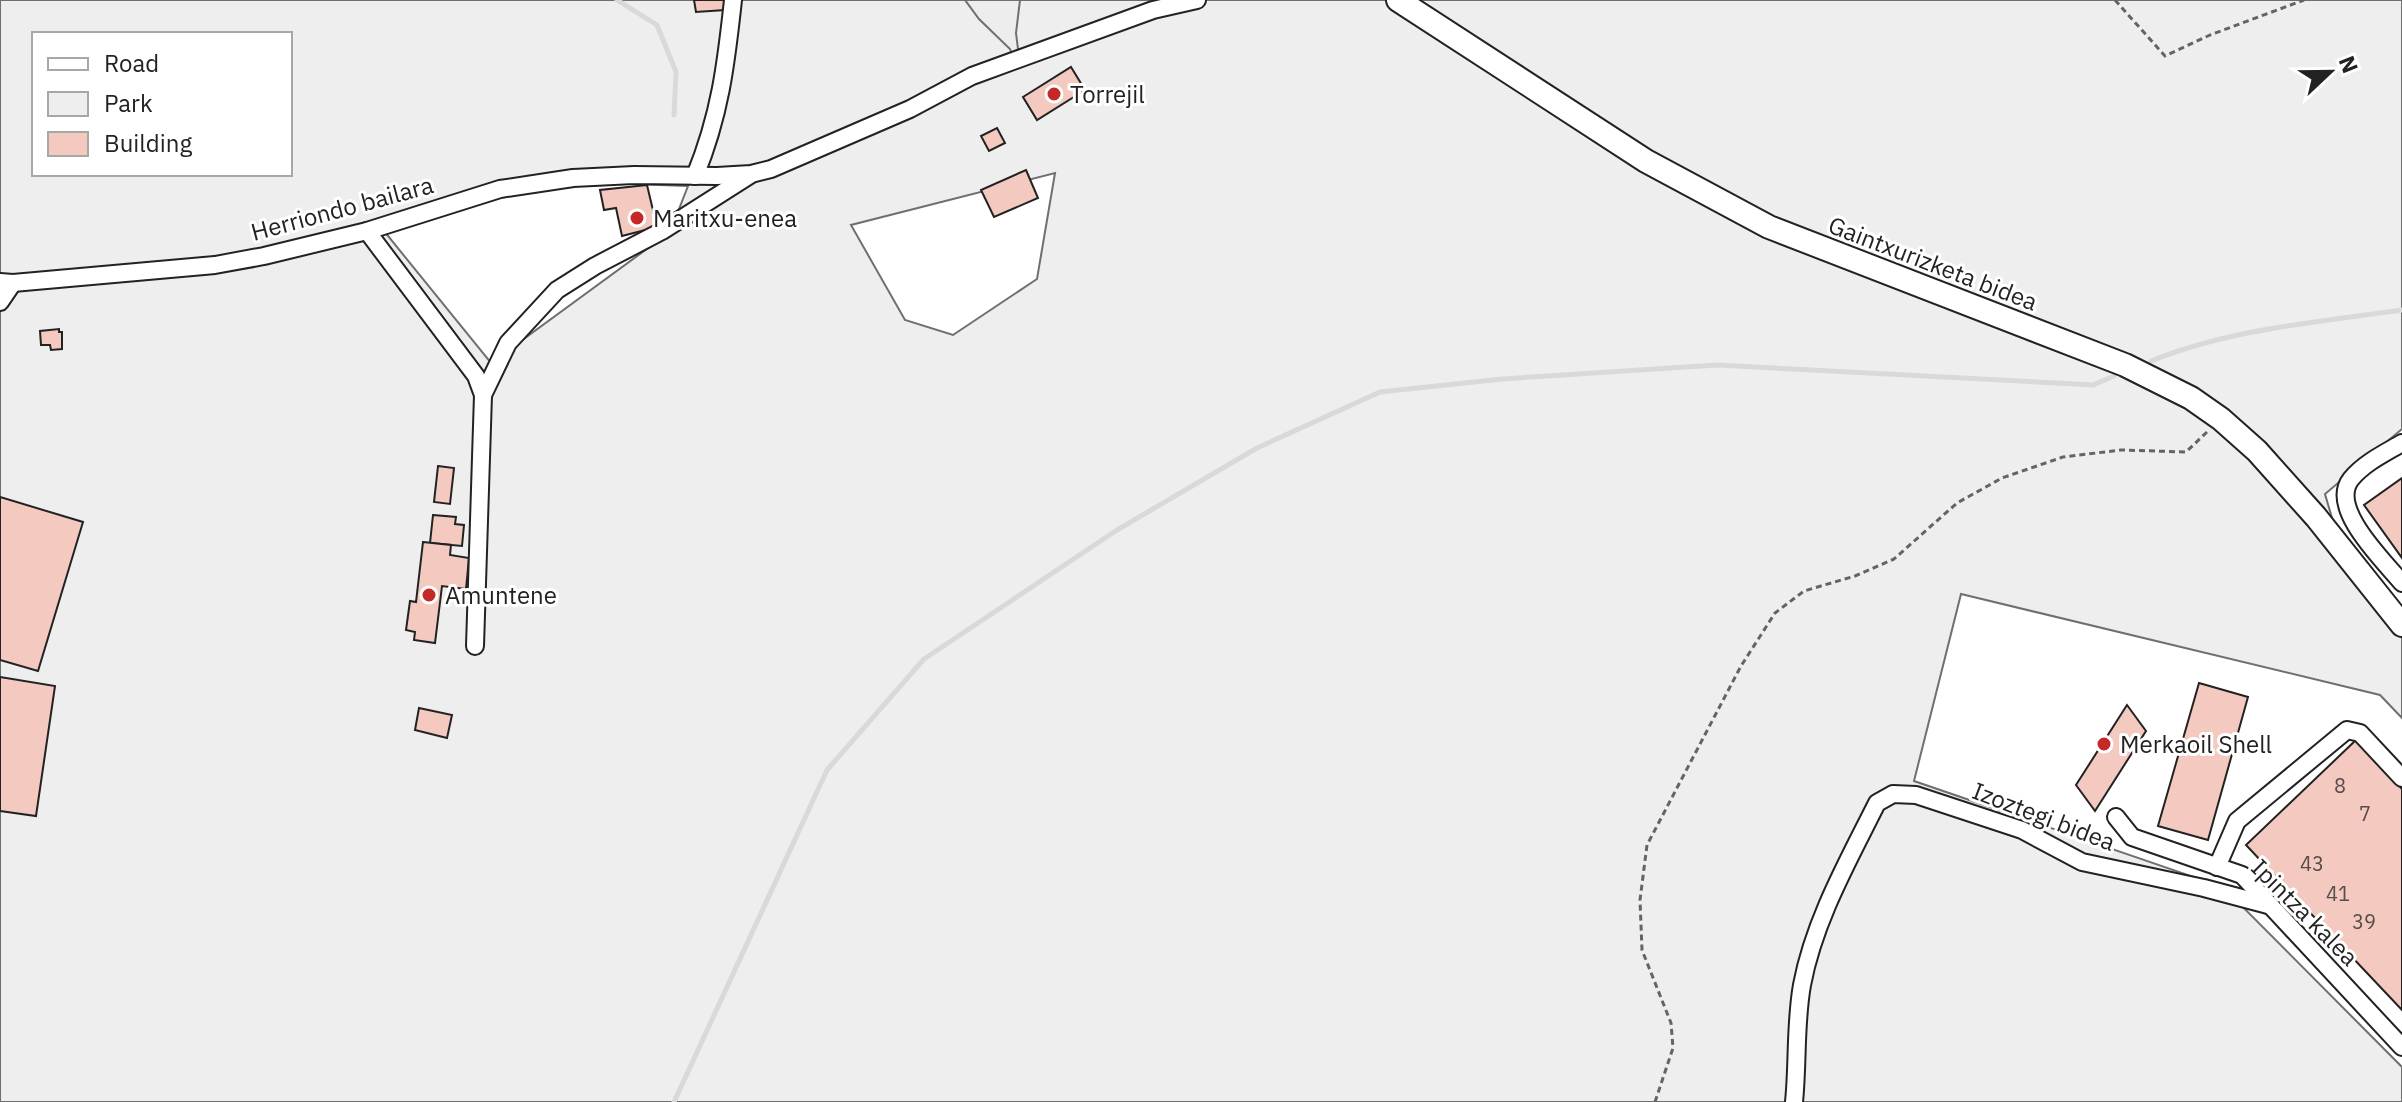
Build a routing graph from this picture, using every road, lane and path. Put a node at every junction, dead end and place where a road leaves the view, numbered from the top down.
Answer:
1 (733, 0) edge
2 (1197, 0) edge
3 (1398, 0) edge
4 (2115, 0) edge
5 (2304, 0) edge
6 (751, 174) junction
7 (695, 176) junction
8 (367, 231) junction
9 (7, 283) edge
10 (0, 302) edge
11 (483, 395) junction
12 (2221, 419) junction
13 (2402, 443) edge
14 (2402, 583) edge
15 (2402, 625) edge
16 (475, 646) dead end
17 (2402, 778) edge
18 (2116, 817) dead end
19 (2217, 867) junction
20 (2268, 905) junction
21 (2402, 1047) edge
22 (1655, 1102) edge
23 (1794, 1102) edge

1 - 7 street
2 - 6 street, Herriondo bailara
3 - 12 main road, Gaintxurizketa bidea
4 - 5 path
6 - 7 street, Herriondo bailara
6 - 11 street
7 - 8 street, Herriondo bailara
8 - 9 street, Herriondo bailara
8 - 11 street
9 - 10 street
11 - 16 street
12 - 15 main road, Gaintxurizketa bidea
12 - 22 path
13 - 14 street
17 - 19 street
18 - 19 street, Ipintza kalea
19 - 20 street, Ipintza kalea
20 - 21 street, Ipintza kalea
20 - 23 street, Izoztegi bidea

